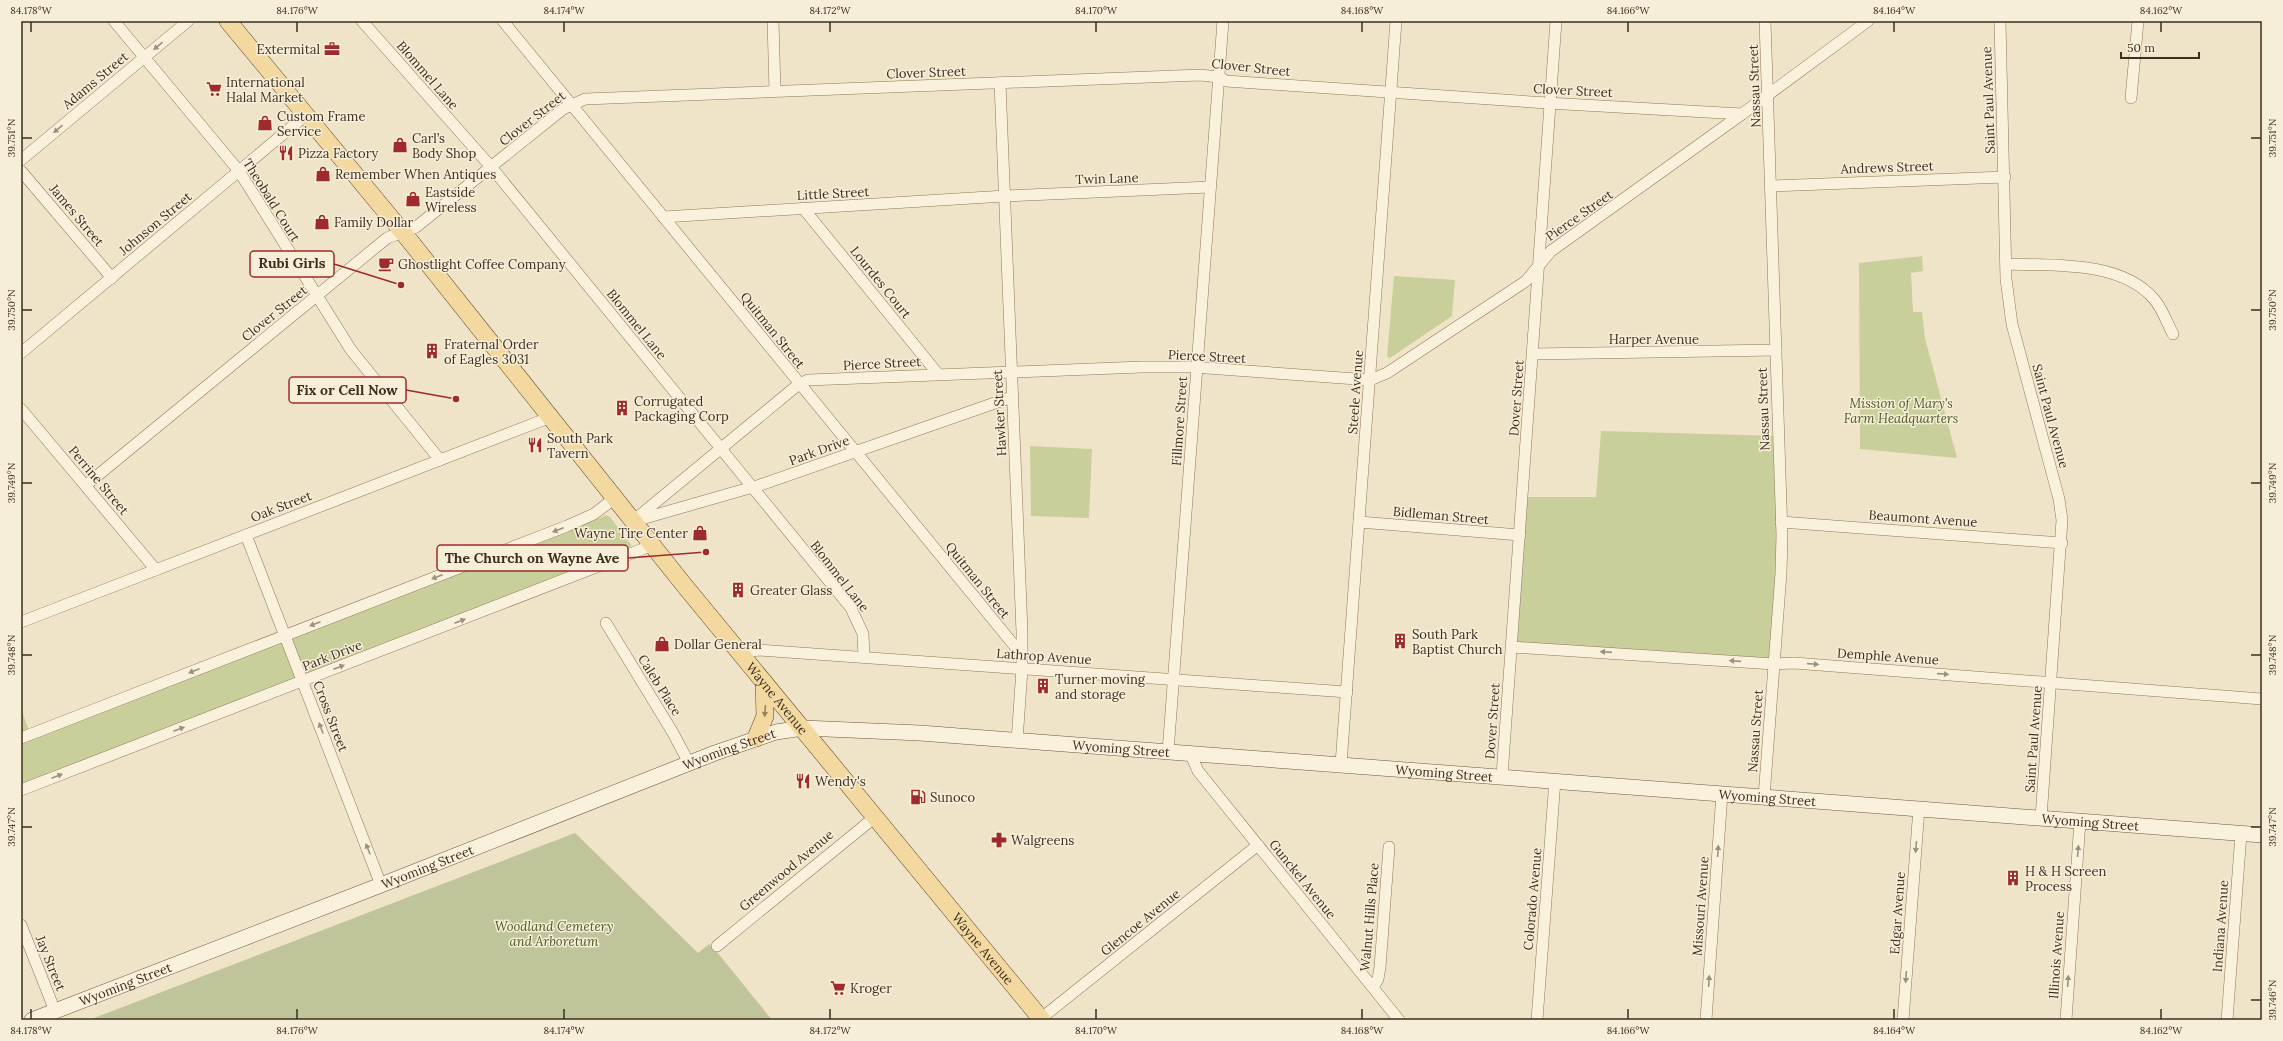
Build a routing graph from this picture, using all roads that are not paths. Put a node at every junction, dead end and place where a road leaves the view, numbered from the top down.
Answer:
1 (114, 21) edge
2 (188, 21) edge
3 (228, 21) edge
4 (362, 21) edge
5 (503, 21) edge
6 (773, 21) edge
7 (1223, 21) edge
8 (1396, 21) edge
9 (1556, 21) edge
10 (1765, 21) edge
11 (1868, 21) edge
12 (2000, 21) edge
13 (2138, 21) edge
14 (144, 57) junction
15 (1219, 77) junction
16 (1000, 83) junction
17 (774, 91) junction
18 (1391, 93) junction
19 (1768, 94) junction
20 (2131, 98) dead end
21 (1551, 102) junction
22 (570, 105) junction
23 (1742, 114) junction
24 (306, 115) junction
25 (21, 160) edge
26 (492, 168) junction
27 (21, 171) edge
28 (239, 171) junction
29 (2005, 177) junction
30 (1771, 186) junction
31 (1210, 187) junction
32 (1004, 196) junction
33 (803, 208) junction
34 (663, 217) junction
35 (402, 232) junction
36 (2006, 264) junction
37 (1539, 266) junction
38 (112, 278) junction
39 (316, 296) junction
40 (2173, 334) dead end
41 (1776, 350) junction
42 (21, 353) edge
43 (1533, 354) junction
44 (1197, 368) junction
45 (1011, 373) junction
46 (938, 374) junction
47 (1370, 380) junction
48 (799, 384) junction
49 (1012, 397) junction
50 (21, 409) edge
51 (551, 417) junction
52 (720, 448) junction
53 (854, 452) junction
54 (440, 460) junction
55 (86, 485) junction
56 (753, 488) junction
57 (616, 498) junction
58 (634, 521) junction
59 (1359, 522) junction
60 (1781, 522) junction
61 (246, 535) junction
62 (1520, 535) junction
63 (2062, 543) junction
64 (653, 545) junction
65 (156, 570) junction
66 (21, 622) edge
67 (606, 623) dead end
68 (285, 635) junction
69 (1512, 647) junction
70 (1022, 655) junction
71 (864, 657) junction
72 (744, 658) junction
73 (1774, 664) junction
74 (1022, 669) junction
75 (1173, 680) junction
76 (302, 681) junction
77 (764, 682) junction
78 (2052, 682) junction
79 (1347, 692) junction
80 (2262, 699) edge
81 (803, 728) junction
82 (21, 738) edge
83 (756, 738) junction
84 (1017, 741) junction
85 (1168, 752) junction
86 (1190, 753) junction
87 (689, 763) junction
88 (1342, 764) junction
89 (1502, 776) junction
90 (1556, 780) junction
91 (21, 790) edge
92 (1722, 793) junction
93 (1764, 797) junction
94 (1919, 808) junction
95 (875, 817) junction
96 (2041, 818) junction
97 (2080, 821) junction
98 (2241, 834) junction
99 (2262, 835) edge
100 (1258, 845) junction
101 (1389, 847) dead end
102 (381, 885) junction
103 (21, 925) edge
104 (717, 946) dead end
105 (1373, 987) junction
106 (55, 1011) junction
107 (32, 1020) edge
108 (1040, 1020) edge
109 (1399, 1020) edge
110 (1537, 1020) edge
111 (1706, 1020) edge
112 (1903, 1020) edge
113 (2066, 1020) edge
114 (2227, 1020) edge

1 - 14 street, Theobald Court
2 -> 14 street, Adams Street
3 - 24 main road, Wayne Avenue
4 - 26 street, Blommel Lane
5 - 22 street, Quitman Street
6 - 17 street
7 - 15 street, Fillmore Street
8 - 18 street, Steele Avenue
9 - 21 street, Dover Street
10 - 19 street, Nassau Street
11 - 19 street
12 - 29 street, Saint Paul Avenue
13 - 20 street
14 -> 25 street, Adams Street
14 - 28 street, Theobald Court
15 - 16 street, Clover Street
15 - 18 street, Clover Street
15 - 31 street, Fillmore Street
16 - 17 street, Clover Street
16 - 32 street, Hawker Street
17 - 22 street, Clover Street
18 - 21 street, Clover Street
18 - 47 street, Steele Avenue
19 - 23 street
19 - 30 street, Nassau Street
21 - 23 street, Clover Street
21 - 37 street, Dover Street
22 - 26 street, Clover Street
22 - 34 street, Quitman Street
23 - 37 street, Pierce Street
24 - 28 street, Johnson Street
24 - 35 main road, Wayne Avenue
26 - 35 street, Clover Street
26 - 52 street, Blommel Lane
27 - 38 street, James Street
28 - 38 street, Johnson Street
28 - 39 street, Theobald Court
29 - 30 street, Andrews Street
29 - 36 street, Saint Paul Avenue
30 - 41 street, Nassau Street
31 - 32 street, Twin Lane
31 - 44 street, Fillmore Street
32 - 33 street, Little Street
32 - 45 street, Hawker Street
33 - 34 street, Little Street
33 - 46 street, Lourdes Court
34 - 48 street, Quitman Street
35 - 39 street, Clover Street
35 - 51 main road, Wayne Avenue
36 - 40 street
36 - 63 street, Saint Paul Avenue
37 - 43 street, Dover Street
37 - 47 street, Pierce Street
38 - 42 street, Johnson Street
39 - 54 street, Theobald Court
39 - 55 street, Clover Street
41 - 43 street, Harper Avenue
41 - 60 street, Nassau Street
43 - 62 street, Dover Street
44 - 45 street, Pierce Street
44 - 47 street, Pierce Street
44 - 75 street, Fillmore Street
45 - 46 street, Pierce Street
45 - 49 street, Hawker Street
46 - 48 street, Pierce Street
47 - 59 street, Steele Avenue
48 - 52 street, Pierce Street
48 - 53 street, Quitman Street
49 - 53 street, Park Drive
49 - 70 street, Hawker Street
50 - 55 street, Perrine Street
51 - 54 street, Oak Street
51 - 57 main road, Wayne Avenue
52 - 56 street, Blommel Lane
52 - 58 street, Pierce Street
53 - 56 street, Park Drive
53 - 70 street, Quitman Street
54 - 61 street, Oak Street
55 - 65 street, Perrine Street
56 - 58 street, Park Drive
56 - 71 street, Blommel Lane
57 - 58 main road, Wayne Avenue
57 -> 68 street
58 - 64 main road, Wayne Avenue
59 - 62 street, Bidleman Street
59 - 79 street, Steele Avenue
60 - 63 street, Beaumont Avenue
60 - 73 street, Nassau Street
61 - 65 street, Oak Street
61 - 68 street, Cross Street
62 - 69 street, Dover Street
63 - 78 street, Saint Paul Avenue
64 - 72 main road, Wayne Avenue
76 -> 64 street, Park Drive
65 - 66 street, Oak Street
67 - 87 street, Caleb Place
68 - 76 street, Cross Street
68 -> 82 street
73 -> 69 street, Demphle Avenue
69 - 89 street, Dover Street
70 - 74 street, Hawker Street
71 - 72 street, Lathrop Avenue
71 - 74 street, Lathrop Avenue
72 - 77 main road, Wayne Avenue
73 -> 78 street, Demphle Avenue
73 - 93 street, Nassau Street
74 - 75 street, Lathrop Avenue
74 - 84 street, Hawker Street
75 - 79 street, Lathrop Avenue
75 - 85 street, Fillmore Street
91 -> 76 street, Park Drive
102 -> 76 street, Cross Street
77 - 81 main road, Wayne Avenue
77 -> 83 main road
78 - 80 street, Demphle Avenue
78 - 96 street, Saint Paul Avenue
79 - 88 street, Steele Avenue
81 - 83 street, Wyoming Street
81 - 84 street, Wyoming Street
81 - 95 main road, Wayne Avenue
83 - 87 street, Wyoming Street
84 - 85 street, Wyoming Street
85 - 86 street, Wyoming Street
86 - 88 street, Wyoming Street
86 - 100 street, Gunckel Avenue
87 - 102 street, Wyoming Street
88 - 89 street, Wyoming Street
89 - 90 street, Wyoming Street
90 - 92 street, Wyoming Street
90 - 110 street, Colorado Avenue
92 - 93 street, Wyoming Street
111 -> 92 street, Missouri Avenue
93 - 94 street, Wyoming Street
94 - 96 street, Wyoming Street
94 -> 112 street, Edgar Avenue
95 - 104 street, Greenwood Avenue
95 - 108 main road, Wayne Avenue
96 - 97 street, Wyoming Street
97 - 98 street, Wyoming Street
113 -> 97 street, Illinois Avenue
98 - 99 street, Wyoming Street
98 - 114 street, Indiana Avenue
100 - 105 street, Gunckel Avenue
100 - 108 street, Glencoe Avenue
101 - 105 street, Walnut Hills Place
102 - 106 street, Wyoming Street
103 - 106 street, Jay Street
105 - 109 street, Gunckel Avenue
106 - 107 street, Wyoming Street

